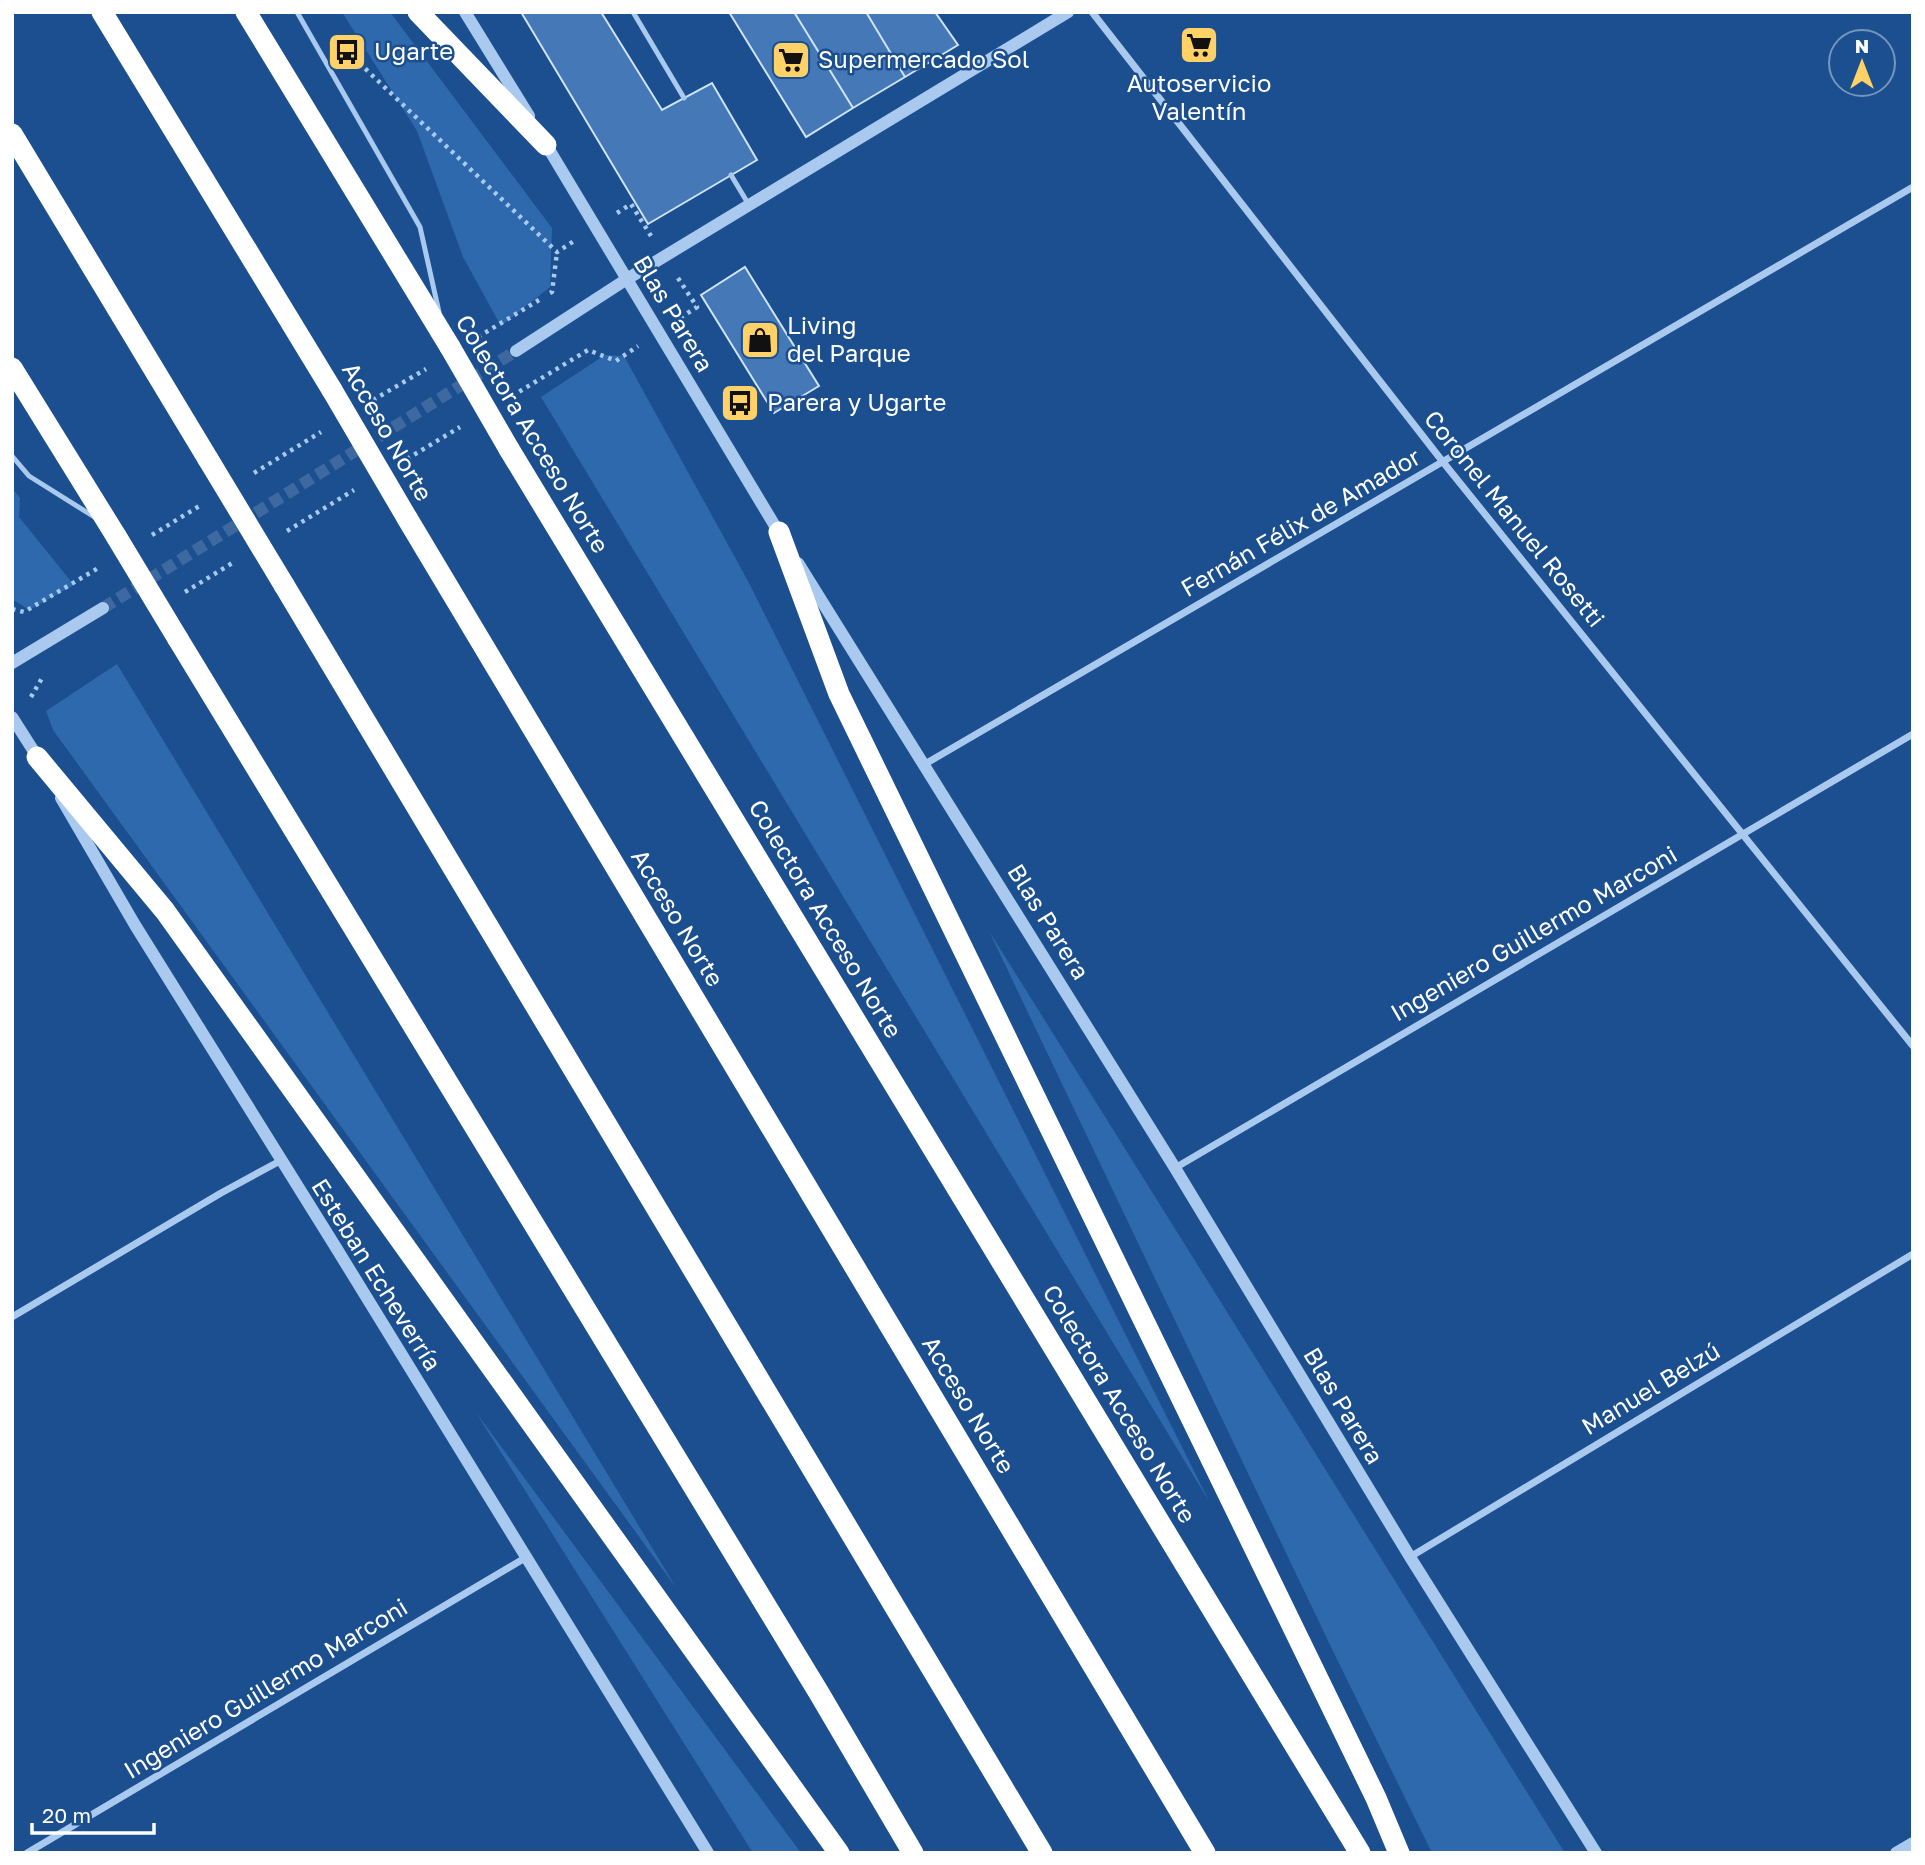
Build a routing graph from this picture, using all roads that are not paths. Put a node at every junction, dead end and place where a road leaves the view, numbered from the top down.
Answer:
1 (102, 12) edge
2 (246, 12) edge
3 (298, 12) edge
4 (418, 12) edge
5 (465, 12) edge
6 (633, 12) edge
7 (1068, 12) edge
8 (1092, 12) edge
9 (684, 98) dead end
10 (12, 134) edge
11 (546, 145) junction
12 (731, 175) dead end
13 (1913, 187) edge
14 (750, 205) junction
15 (627, 279) junction
16 (455, 343) junction
17 (516, 351) tunnel mouth
18 (12, 368) edge
19 (12, 456) edge
20 (1443, 462) junction
21 (114, 532) junction
22 (779, 532) junction
23 (103, 608) tunnel mouth
24 (12, 663) edge
25 (13, 719) edge
26 (1913, 734) edge
27 (37, 757) junction
28 (926, 764) junction
29 (1742, 834) junction
30 (1913, 1046) edge
31 (281, 1161) junction
32 (1175, 1168) junction
33 (1913, 1254) edge
34 (12, 1317) edge
35 (1410, 1557) junction
36 (524, 1558) junction
37 (1913, 1843) edge
38 (27, 1853) edge
39 (708, 1853) edge
40 (839, 1853) edge
41 (913, 1853) edge
42 (1042, 1853) edge
43 (1205, 1853) edge
44 (1360, 1853) edge
45 (1399, 1853) edge
46 (1596, 1853) edge
47 (1896, 1853) edge

1 - 43 highway, Acceso Norte, bridge
2 - 16 highway, Colectora Acceso Norte
3 - 16 lane
4 - 11 highway
5 - 11 street, Blas Parera
6 - 9 lane
7 - 14 street
8 - 20 street, Coronel Manuel Rosetti
10 - 42 highway, bridge
11 - 15 street, Blas Parera
12 - 14 lane
13 - 20 street, Fernán Félix de Amador
14 - 15 street
15 - 17 street
15 - 22 street, Blas Parera
16 - 44 highway, Colectora Acceso Norte, bridge
18 - 21 highway
19 - 21 lane
20 - 28 street, Fernán Félix de Amador
20 - 29 street, Coronel Manuel Rosetti
21 - 41 highway, bridge
22 - 28 street, Blas Parera
22 - 45 highway
23 - 24 street
25 - 27 street, Esteban Echeverría
26 - 29 street, Ingeniero Guillermo Marconi
27 - 31 street, Esteban Echeverría
27 - 40 highway
28 - 32 street, Blas Parera
29 - 30 street, Coronel Manuel Rosetti
29 - 32 street, Ingeniero Guillermo Marconi
31 - 34 street
31 - 36 street, Esteban Echeverría
32 - 35 street, Blas Parera
33 - 35 street, Manuel Belzú
35 - 46 street, Blas Parera
36 - 38 street, Ingeniero Guillermo Marconi
36 - 39 street, Esteban Echeverría
37 - 47 street

